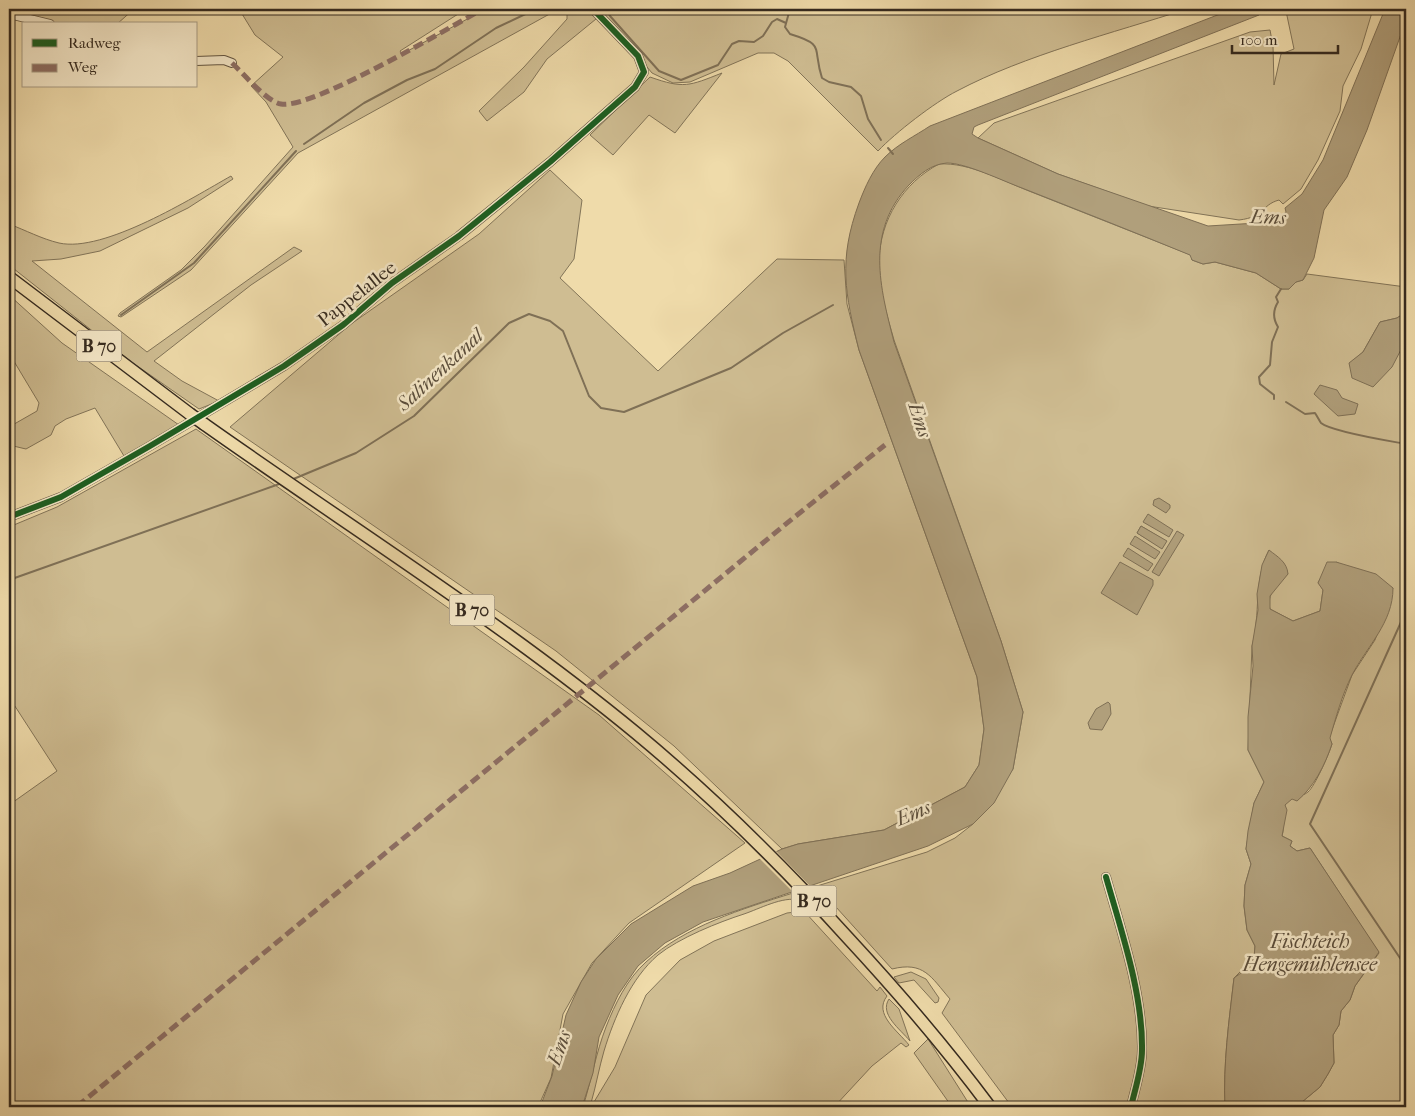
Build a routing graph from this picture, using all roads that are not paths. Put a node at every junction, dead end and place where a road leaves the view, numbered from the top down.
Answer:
1 (593, 9) edge
2 (9, 14) edge
3 (42, 22) edge
4 (198, 61) edge
5 (232, 63) dead end
6 (9, 277) edge
7 (9, 517) edge
8 (1106, 876) dead end
9 (990, 1107) edge
10 (1131, 1107) edge

1 - 7 street, Pappelallee
2 - 3 street
4 - 5 street
6 - 9 main road, B 70, bridge
8 - 10 street

